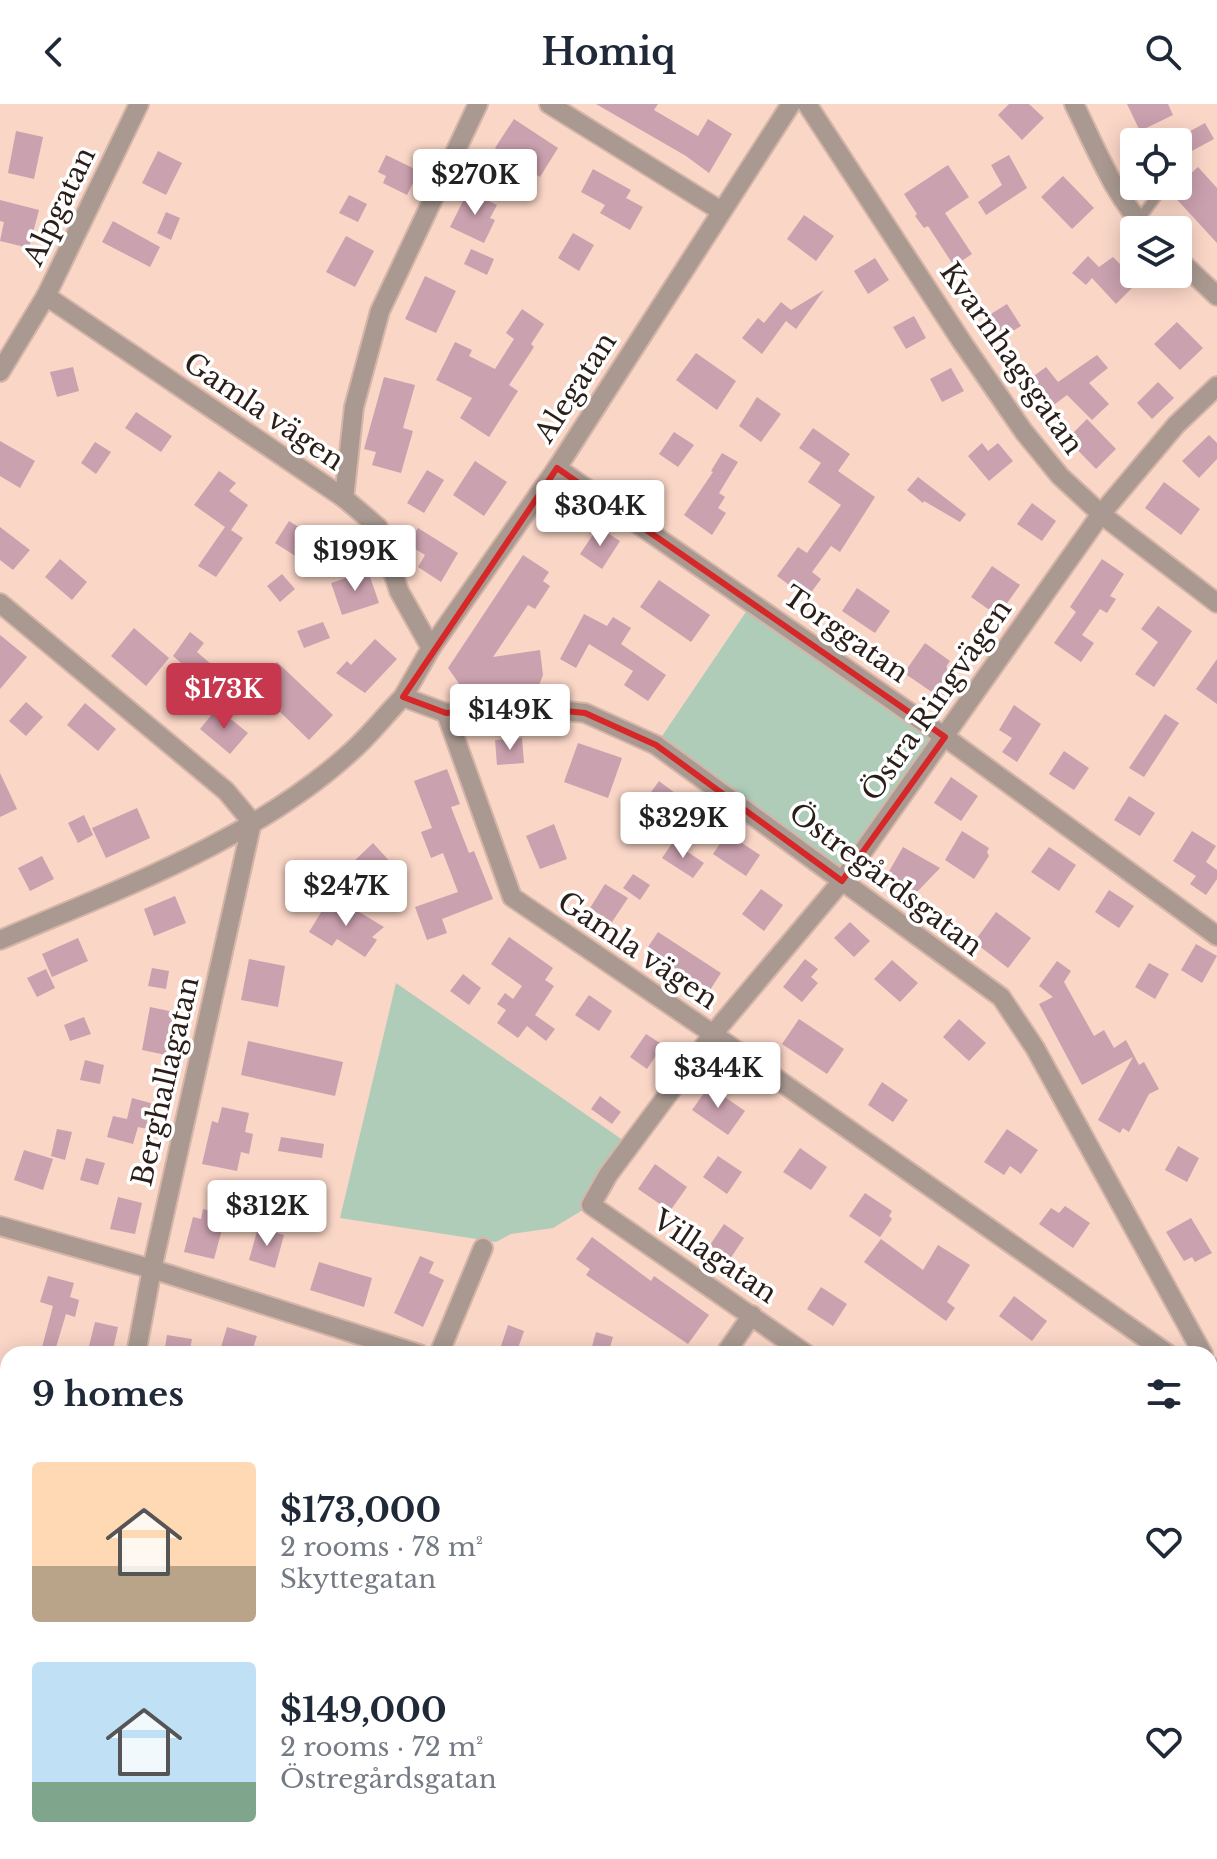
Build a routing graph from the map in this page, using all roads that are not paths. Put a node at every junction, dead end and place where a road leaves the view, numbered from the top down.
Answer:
1 (139, 104) edge
2 (478, 104) edge
3 (549, 104) edge
4 (791, 104) edge
5 (807, 104) edge
6 (1074, 104) edge
7 (721, 211) junction
8 (1137, 216) edge
9 (1192, 272) edge
10 (46, 296) junction
11 (1217, 296) edge
12 (0, 372) edge
13 (1217, 386) edge
14 (557, 468) junction
15 (344, 498) junction
16 (1101, 514) junction
17 (0, 603) edge
18 (1217, 603) edge
19 (431, 648) junction
20 (403, 697) junction
21 (446, 713) junction
22 (945, 737) junction
23 (252, 822) junction
24 (842, 881) junction
25 (1217, 936) edge
26 (0, 940) edge
27 (713, 1034) junction
28 (591, 1205) joint
29 (0, 1226) edge
30 (483, 1248) dead end
31 (152, 1269) junction
32 (752, 1315) junction
33 (138, 1346) edge
34 (394, 1346) edge
35 (442, 1346) edge
36 (731, 1346) edge
37 (795, 1346) edge
38 (1157, 1346) edge
39 (1199, 1346) edge

1 - 10 street, Alpgatan
2 - 15 street
3 - 7 street
4 - 7 street, Alegatan
5 - 16 street, Kvarnhagsgatan
6 - 8 street
7 - 14 street, Alegatan
9 - 11 street
10 - 12 street, Alpgatan
10 - 15 street, Gamla vägen
13 - 16 street, Östra Ringvägen
14 - 19 street, Alegatan
14 - 22 street, Torggatan
15 - 19 street, Gamla vägen
16 - 18 street, Kvarnhagsgatan
16 - 22 street, Östra Ringvägen
17 - 23 street
19 - 20 street, Alegatan
20 - 21 street, Östregårdsgatan
20 - 23 street
21 - 24 street, Östregårdsgatan
21 - 27 street, Gamla vägen
22 - 24 street, Östra Ringvägen
22 - 25 street, Torggatan
23 - 26 street
23 - 31 street, Berghallagatan
24 - 27 street, Östra Ringvägen
24 - 39 street, Östregårdsgatan
27 - 28 street, Östra Ringvägen
27 - 38 street, Gamla vägen
28 - 32 street, Villagatan
29 - 31 street
30 - 35 street
31 - 33 street, Berghallagatan
31 - 34 street
32 - 36 street
32 - 37 street, Villagatan

